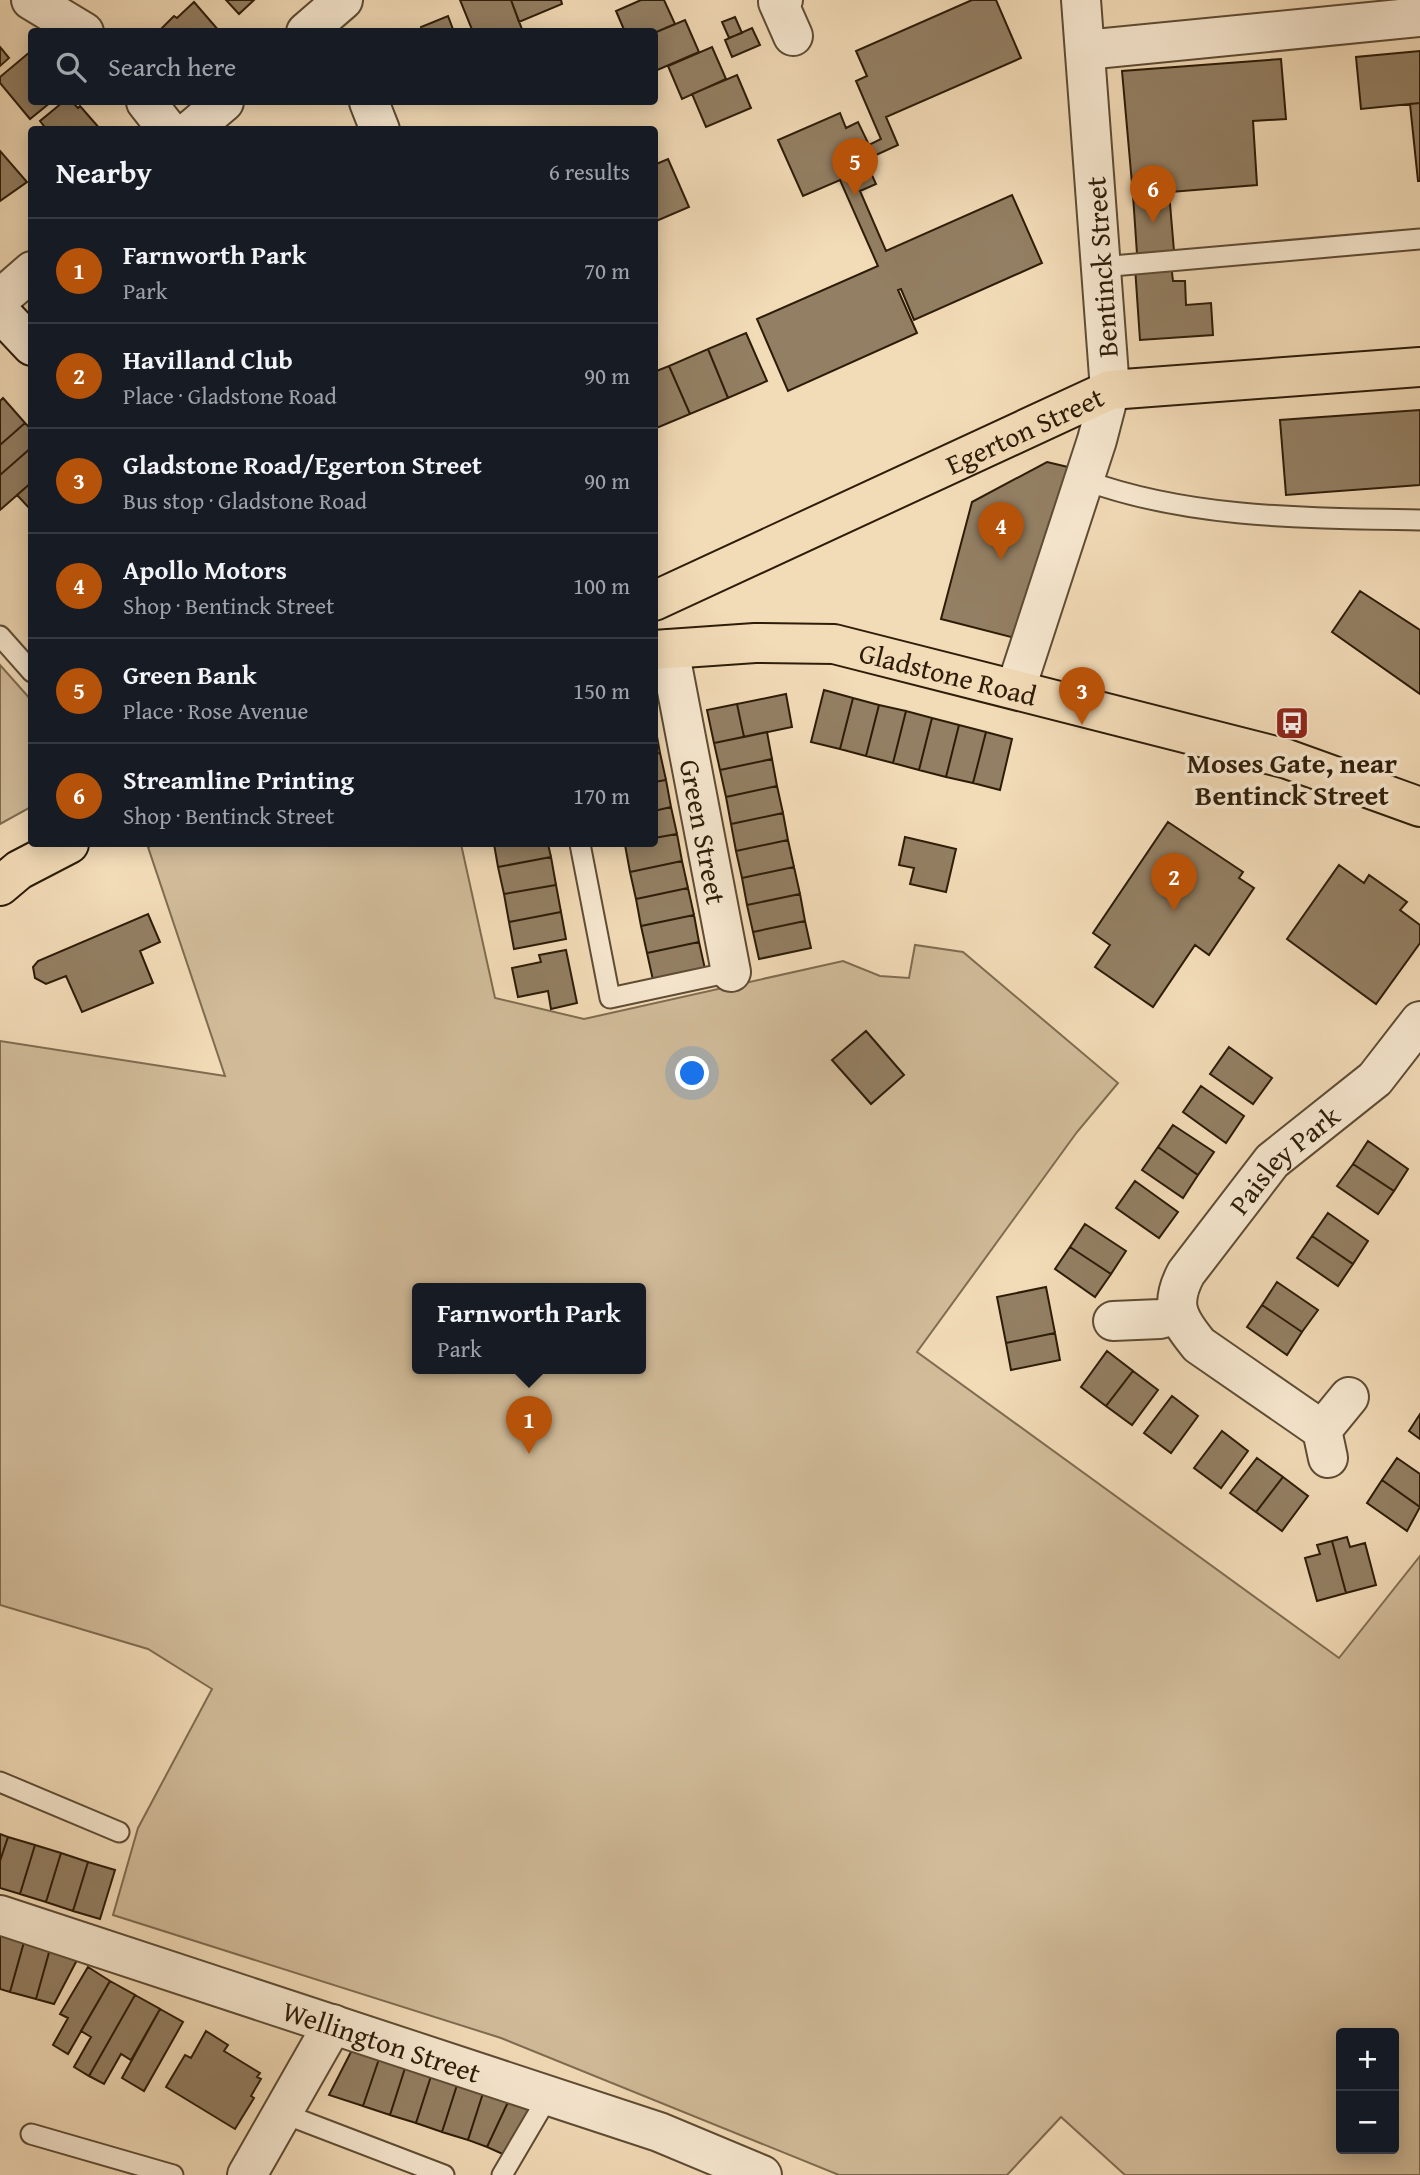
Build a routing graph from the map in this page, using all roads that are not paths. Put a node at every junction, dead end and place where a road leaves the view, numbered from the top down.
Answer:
1 (31, 0) edge
2 (1081, 0) edge
3 (1420, 17) edge
4 (77, 28) edge
5 (1085, 50) junction
6 (148, 105) edge
7 (220, 105) edge
8 (370, 105) edge
9 (165, 126) edge
10 (196, 126) edge
11 (378, 126) edge
12 (1420, 239) edge
13 (1101, 267) junction
14 (28, 274) edge
15 (0, 299) edge
16 (0, 312) edge
17 (28, 342) edge
18 (1420, 367) edge
19 (1110, 390) junction
20 (1084, 480) junction
21 (1420, 520) edge
22 (658, 599) edge
23 (0, 636) edge
24 (663, 661) edge
25 (28, 668) edge
26 (1016, 688) junction
27 (1420, 807) edge
28 (63, 847) edge
29 (581, 847) edge
30 (0, 886) edge
31 (731, 972) joint
32 (1420, 1021) edge
33 (1179, 1314) junction
34 (1113, 1321) dead end
35 (1349, 1397) dead end
36 (0, 1782) edge
37 (119, 1832) dead end
38 (0, 1915) edge
39 (333, 2024) junction
40 (549, 2095) junction
41 (282, 2113) junction
42 (31, 2134) dead end
43 (173, 2175) edge
44 (247, 2175) edge
45 (444, 2175) edge
46 (502, 2175) edge
47 (762, 2175) edge

1 - 4 street
2 - 5 street, Bentinck Street
3 - 5 street
5 - 13 street, Bentinck Street
6 - 9 street
7 - 10 street
8 - 11 street
12 - 13 lane
13 - 19 street, Bentinck Street
14 - 15 street
16 - 17 street
18 - 19 main road, Egerton Street
19 - 20 street, Bentinck Street
19 - 22 main road, Egerton Street
20 - 21 lane
20 - 26 street, Bentinck Street
23 - 25 lane
24 - 26 main road, Gladstone Road
24 - 31 street, Green Street
26 - 27 main road, Gladstone Road
28 - 30 main road
29 - 31 lane
32 - 33 street, Paisley Park
33 - 34 street
33 - 35 street
36 - 37 lane
38 - 39 street, Wellington Street
39 - 40 street, Wellington Street
39 - 41 street
40 - 46 lane
40 - 47 street, Wellington Street
41 - 44 street
41 - 45 lane
42 - 43 lane

